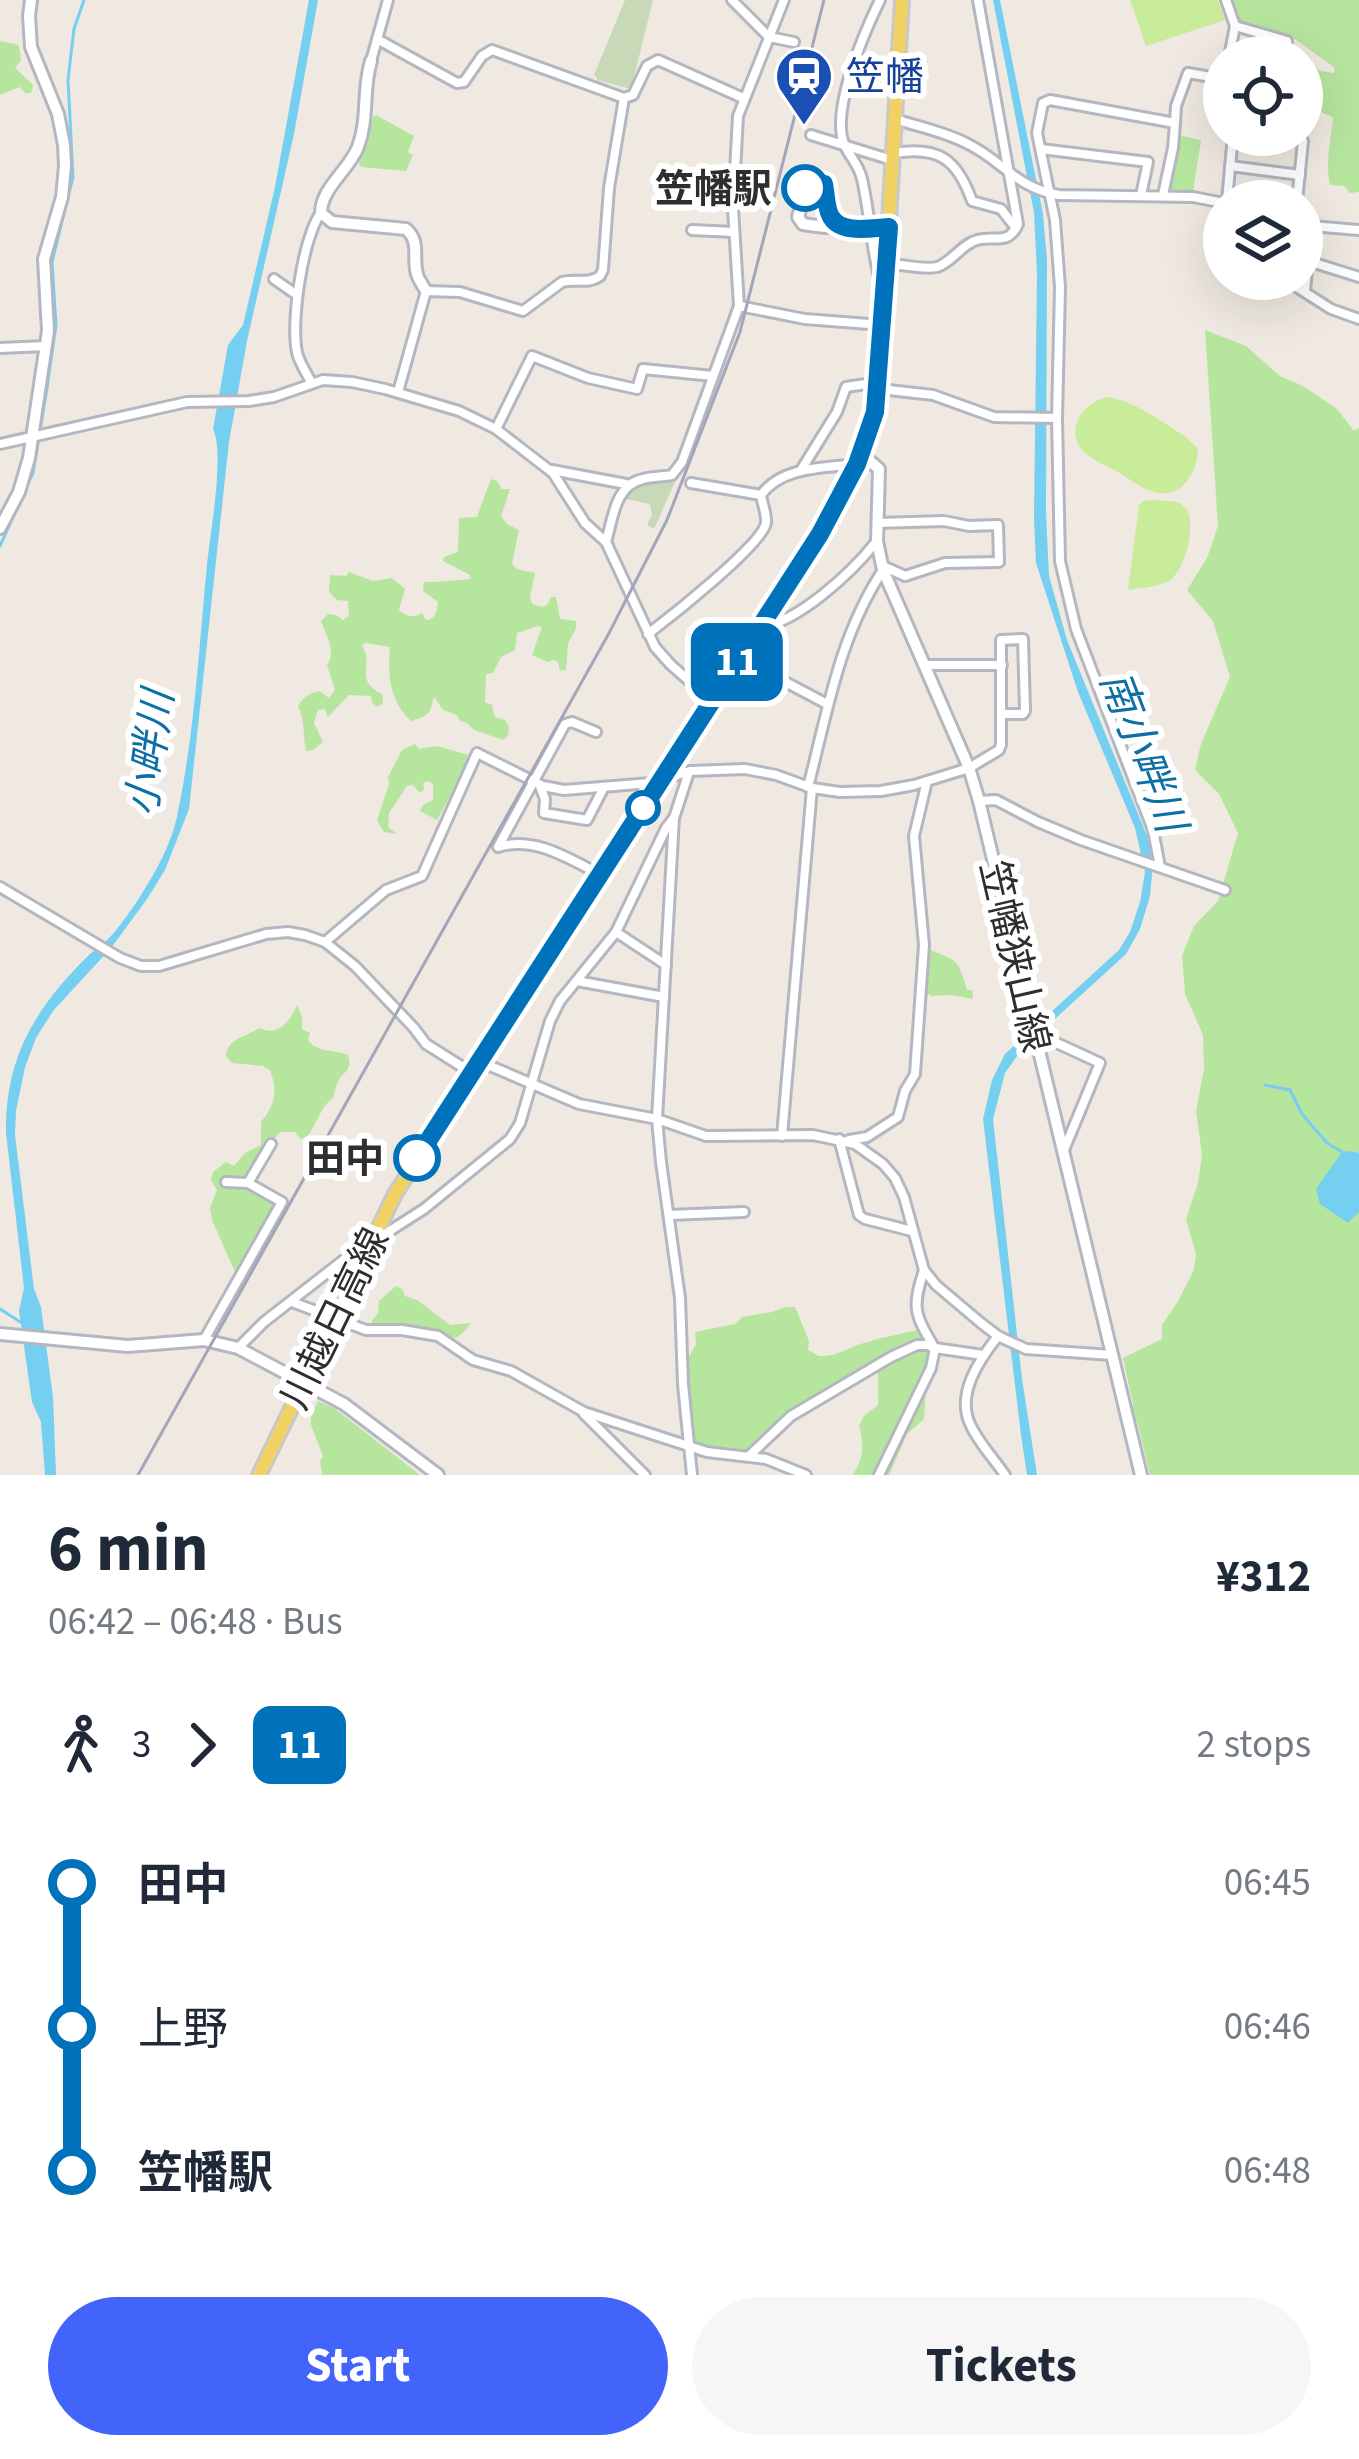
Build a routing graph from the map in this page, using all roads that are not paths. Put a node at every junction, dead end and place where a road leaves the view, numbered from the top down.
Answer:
1 (31, 0) edge
2 (388, 0) edge
3 (732, 0) edge
4 (784, 0) edge
5 (880, 0) edge
6 (902, 0) edge
7 (978, 0) edge
8 (1226, 0) edge
9 (1234, 26) junction
10 (1232, 36) edge
11 (1269, 36) edge
12 (769, 37) junction
13 (377, 39) junction
14 (794, 42) dead end
15 (854, 60) junction
16 (371, 61) joint
17 (1203, 76) edge
18 (897, 81) junction
19 (625, 98) junction
20 (743, 98) junction
21 (895, 119) junction
22 (1174, 123) junction
23 (812, 136) dead end
24 (844, 145) junction
25 (1041, 149) junction
26 (1231, 156) edge
27 (1302, 156) edge
28 (893, 157) junction
29 (1230, 166) junction
30 (1300, 175) junction
31 (1012, 177) junction
32 (1228, 180) edge
33 (1299, 180) edge
34 (1047, 193) junction
35 (1142, 195) junction
36 (1163, 195) junction
37 (1203, 199) edge
38 (321, 213) junction
39 (1323, 226) edge
40 (889, 227) junction
41 (869, 228) junction
42 (849, 229) junction
43 (1017, 229) junction
44 (692, 230) dead end
45 (1359, 230) edge
46 (734, 232) junction
47 (886, 263) junction
48 (1323, 266) edge
49 (1359, 277) edge
50 (274, 279) dead end
51 (885, 288) junction
52 (426, 291) junction
53 (298, 296) junction
54 (1317, 300) edge
55 (739, 306) junction
56 (1359, 319) edge
57 (882, 325) junction
58 (46, 346) junction
59 (0, 348) edge
60 (713, 376) junction
61 (311, 382) junction
62 (879, 385) junction
63 (398, 392) junction
64 (1056, 418) junction
65 (496, 429) junction
66 (32, 439) junction
67 (0, 444) edge
68 (860, 459) junction
69 (548, 469) junction
70 (800, 471) junction
71 (691, 483) dead end
72 (628, 484) junction
73 (761, 495) junction
74 (1, 523) edge
75 (877, 523) junction
76 (877, 541) junction
77 (606, 542) junction
78 (883, 569) junction
79 (759, 628) junction
80 (648, 634) junction
81 (740, 658) junction
82 (924, 665) junction
83 (1002, 665) junction
84 (712, 701) junction
85 (827, 704) junction
86 (1001, 714) junction
87 (596, 732) dead end
88 (969, 768) junction
89 (690, 771) junction
90 (664, 777) junction
91 (927, 782) junction
92 (537, 783) junction
93 (810, 788) junction
94 (603, 789) junction
95 (980, 801) junction
96 (674, 818) junction
97 (1157, 866) junction
98 (599, 874) junction
99 (0, 887) edge
100 (1225, 890) dead end
101 (616, 932) junction
102 (325, 942) junction
103 (666, 965) junction
104 (577, 981) junction
105 (664, 997) junction
106 (1037, 1045) junction
107 (476, 1067) junction
108 (532, 1082) junction
109 (657, 1119) junction
110 (782, 1136) junction
111 (843, 1140) junction
112 (271, 1144) dead end
113 (1063, 1151) junction
114 (226, 1182) dead end
115 (248, 1183) junction
116 (744, 1212) dead end
117 (668, 1215) junction
118 (914, 1232) junction
119 (368, 1245) junction
120 (924, 1270) junction
121 (290, 1301) junction
122 (333, 1319) junction
123 (0, 1334) edge
124 (998, 1336) junction
125 (204, 1340) junction
126 (238, 1348) junction
127 (935, 1348) junction
128 (983, 1355) junction
129 (1112, 1355) junction
130 (303, 1381) junction
131 (579, 1409) junction
132 (691, 1447) junction
133 (750, 1455) junction
134 (259, 1475) edge
135 (438, 1475) edge
136 (645, 1475) edge
137 (692, 1475) edge
138 (806, 1475) edge
139 (879, 1475) edge
140 (1005, 1475) edge
141 (1141, 1475) edge

1 - 58 street
2 - 13 street
3 - 12 street
4 - 12 street
5 - 15 street
6 - 18 main road, 川越日高線
7 - 31 street
8 - 9 street
9 - 10 street
9 - 11 street
12 - 14 street
12 - 20 street
13 - 16 street
13 - 19 street
15 - 18 street
15 - 24 street
16 - 38 street
17 - 22 street
18 - 21 main road, 川越日高線
19 - 20 street
19 - 52 street
20 - 46 street
21 - 28 main road, 川越日高線
21 - 31 street
22 - 25 street
22 - 36 street
23 - 24 street
24 - 28 street
24 - 41 street
25 - 34 street
25 - 35 street
26 - 29 street
27 - 30 street
28 - 40 main road, 川越日高線
28 - 43 street
29 - 30 street
29 - 32 street
30 - 33 street
31 - 34 street
31 - 43 street
34 - 35 street
34 - 64 street
35 - 36 street
36 - 37 street
38 - 52 street
38 - 53 street
39 - 45 street
40 - 41 street
40 - 47 main road, 川越日高線
41 - 42 street
41 - 51 street
42 - 42 street
43 - 47 street
44 - 46 street
46 - 55 street
47 - 51 main road, 川越日高線
48 - 49 street
50 - 53 street
51 - 57 main road, 川越日高線
52 - 63 street
53 - 61 street
54 - 56 street
55 - 57 street
55 - 60 street
57 - 62 main road, 川越日高線
58 - 59 street
58 - 66 street
60 - 65 street
60 - 72 street
61 - 63 street
61 - 66 street
62 - 64 street
62 - 68 main road, 川越日高線
62 - 70 street
63 - 65 street
64 - 97 street
65 - 69 street
66 - 67 street
66 - 74 street
68 - 70 street
68 - 75 street, 笠幡狭山線
68 - 79 main road, 川越日高線
69 - 72 street
69 - 77 street
70 - 73 street
71 - 73 street
72 - 77 street
73 - 80 street
75 - 76 street, 笠幡狭山線
75 - 78 street
76 - 78 street, 笠幡狭山線
76 - 79 street
77 - 80 street
78 - 82 street, 笠幡狭山線
78 - 85 street
79 - 81 main road, 川越日高線
80 - 84 street
81 - 84 main road, 川越日高線
81 - 85 street
82 - 83 street
82 - 88 street, 笠幡狭山線
83 - 86 street
83 - 86 street
84 - 90 main road, 川越日高線
85 - 93 street
86 - 88 street
87 - 92 street
88 - 91 street
88 - 95 street, 笠幡狭山線
89 - 90 street
89 - 93 street
89 - 96 street
90 - 94 street
90 - 98 main road, 川越日高線
91 - 93 street
91 - 111 street
92 - 94 street
92 - 94 street
92 - 98 street
92 - 102 street
93 - 110 street
95 - 97 street
95 - 106 street, 笠幡狭山線
96 - 101 street
96 - 103 street
97 - 100 street
98 - 107 main road, 川越日高線
99 - 102 street
101 - 103 street
101 - 104 street
102 - 107 street
103 - 105 street
104 - 105 street
104 - 108 street
105 - 109 street
106 - 113 street, 笠幡狭山線
106 - 113 street
107 - 108 street
107 - 119 main road, 川越日高線
108 - 109 street
108 - 119 street
109 - 110 street
109 - 117 street
110 - 111 street
111 - 118 street
111 - 118 street
112 - 115 street
113 - 129 street, 笠幡狭山線
114 - 115 street
115 - 125 street
116 - 117 street
117 - 132 street
118 - 120 street
119 - 121 street
119 - 122 main road, 川越日高線
120 - 124 street
120 - 127 street
121 - 122 street
121 - 126 street
122 - 130 main road, 川越日高線
122 - 131 street
123 - 125 street
124 - 128 street
124 - 129 street
125 - 126 street
126 - 130 street
127 - 128 street
127 - 133 street
127 - 139 street
128 - 140 street
129 - 141 street, 笠幡狭山線
130 - 134 main road, 川越日高線
130 - 135 street
131 - 132 street
131 - 136 street
132 - 133 street
132 - 137 street
133 - 138 street

